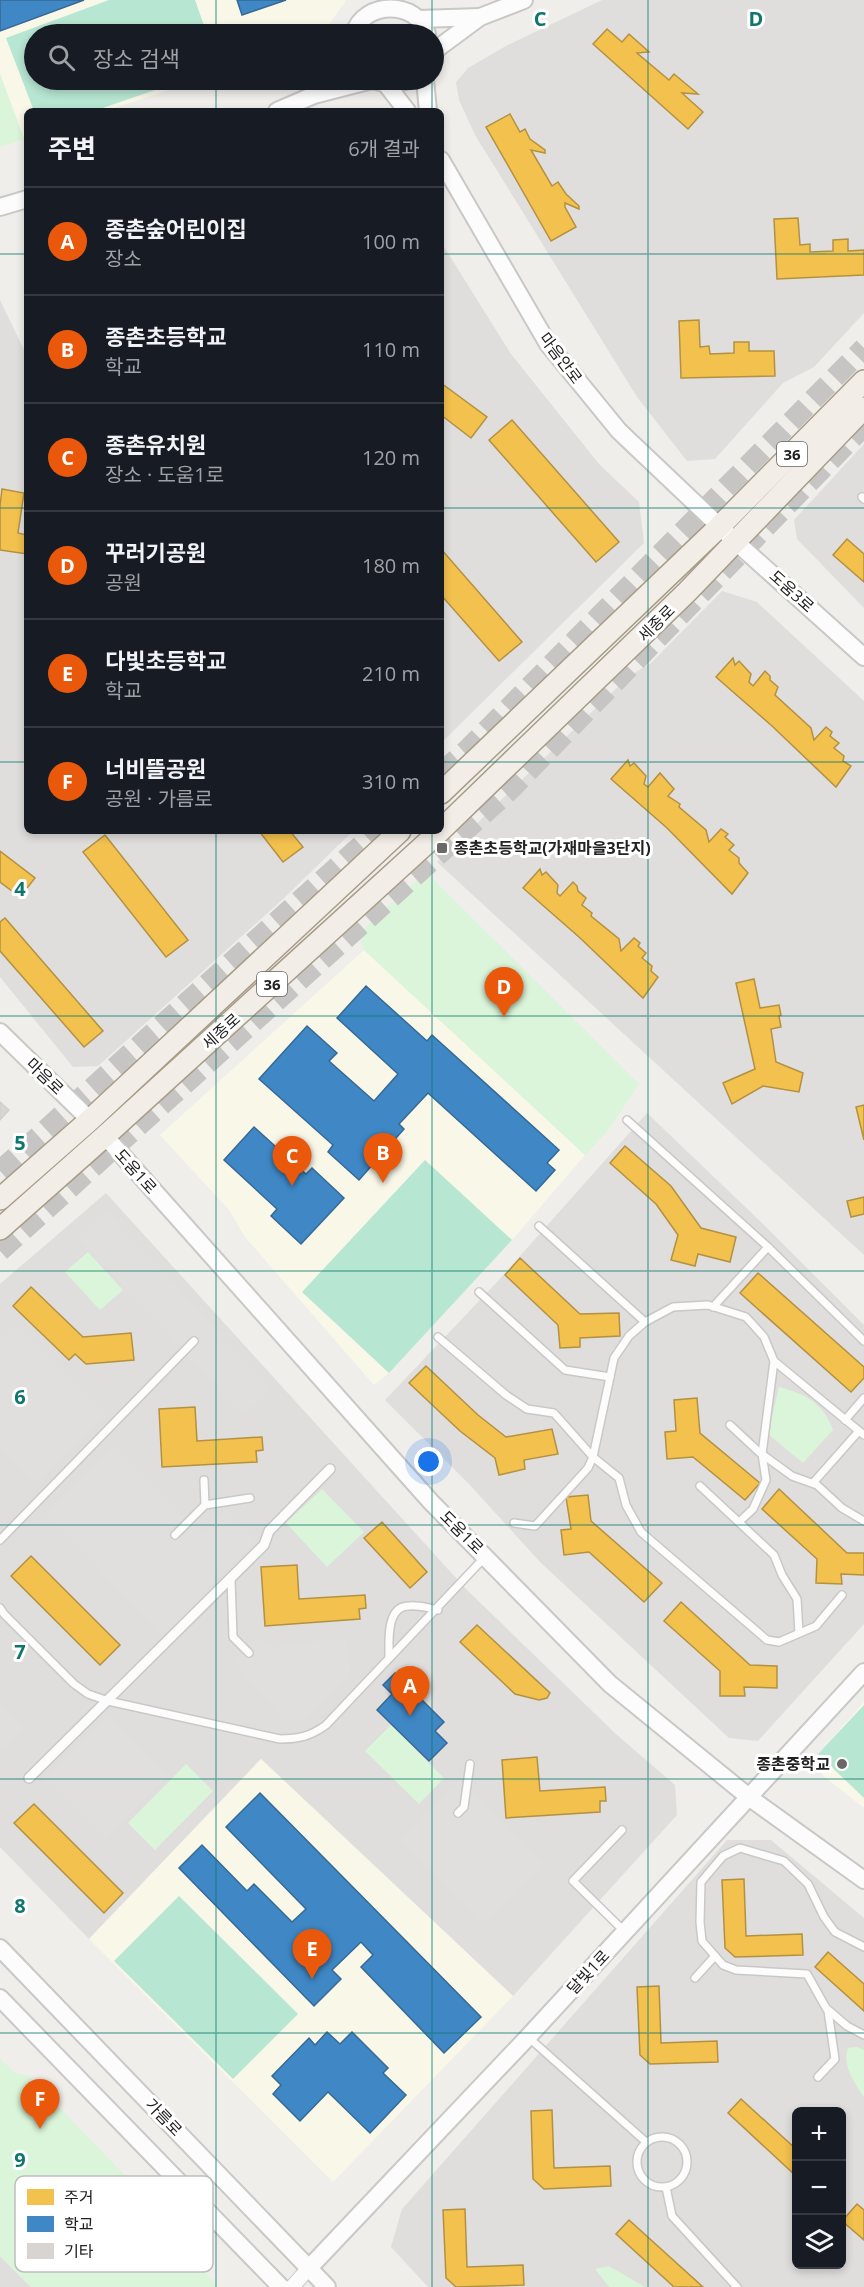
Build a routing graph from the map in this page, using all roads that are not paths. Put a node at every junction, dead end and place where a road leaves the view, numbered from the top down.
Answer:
1 (364, 0) edge
2 (524, 0) edge
3 (393, 4) edge
4 (480, 17) junction
5 (364, 18) junction
6 (418, 19) junction
7 (360, 24) edge
8 (421, 24) edge
9 (444, 44) edge
10 (318, 90) edge
11 (336, 90) edge
12 (386, 90) edge
13 (426, 90) edge
14 (314, 95) junction
15 (284, 108) edge
16 (404, 108) edge
17 (428, 108) edge
18 (444, 164) edge
19 (24, 200) edge
20 (0, 207) edge
21 (864, 381) edge
22 (864, 408) edge
23 (719, 526) junction
24 (736, 542) junction
25 (864, 657) edge
26 (444, 790) edge
27 (444, 826) edge
28 (397, 834) edge
29 (436, 834) edge
30 (0, 1032) edge
31 (90, 1120) junction
32 (627, 1120) dead end
33 (105, 1136) junction
34 (0, 1199) edge
35 (539, 1226) dead end
36 (0, 1229) edge
37 (768, 1247) junction
38 (479, 1292) dead end
39 (713, 1307) junction
40 (645, 1322) junction
41 (438, 1336) dead end
42 (195, 1341) dead end
43 (864, 1341) edge
44 (774, 1361) junction
45 (610, 1377) junction
46 (864, 1398) edge
47 (845, 1420) junction
48 (730, 1425) dead end
49 (861, 1433) edge
50 (762, 1454) junction
51 (593, 1457) junction
52 (330, 1469) dead end
53 (204, 1480) dead end
54 (813, 1484) junction
55 (700, 1486) dead end
56 (250, 1498) dead end
57 (206, 1505) junction
58 (864, 1521) edge
59 (739, 1522) junction
60 (514, 1523) dead end
61 (175, 1535) dead end
62 (0, 1540) edge
63 (486, 1556) junction
64 (231, 1579) junction
65 (842, 1594) dead end
66 (0, 1608) edge
67 (438, 1610) junction
68 (799, 1633) junction
69 (249, 1653) dead end
70 (389, 1657) junction
71 (864, 1672) edge
72 (108, 1701) junction
73 (470, 1764) dead end
74 (29, 1778) dead end
75 (750, 1798) junction
76 (458, 1813) dead end
77 (622, 1830) dead end
78 (864, 1880) edge
79 (624, 1932) junction
80 (864, 1947) edge
81 (0, 1948) edge
82 (715, 1956) junction
83 (695, 1978) dead end
84 (0, 1998) edge
85 (828, 2011) junction
86 (864, 2035) edge
87 (528, 2037) junction
88 (818, 2077) dead end
89 (646, 2142) junction
90 (173, 2176) edge
91 (666, 2187) junction
92 (213, 2217) edge
93 (309, 2268) junction
94 (281, 2287) edge
95 (292, 2287) edge
96 (327, 2287) edge
97 (737, 2287) edge

1 - 5 street
2 - 4 street
3 - 5 street
3 - 6 street
4 - 6 street
4 - 9 street
5 - 7 street
6 - 8 street
10 - 14 street
11 - 14 street
12 - 16 street
13 - 17 street
14 - 15 street
18 - 23 street, 마음안로
19 - 20 street
21 - 23 main road, 세종로 / 36
22 - 24 main road, 세종로 / 36
23 - 24 street, 도움3로
23 - 26 main road, 세종로 / 36
24 - 25 street, 도움3로
24 - 27 main road, 세종로 / 36
28 - 31 main road, 세종로 / 36
29 - 33 main road, 세종로 / 36
30 - 31 street, 마음로
31 - 34 main road, 세종로 / 36
32 - 37 lane
33 - 36 main road, 세종로 / 36
33 - 63 street, 도움1로
35 - 40 lane
37 - 39 lane
37 - 43 lane
38 - 45 lane
39 - 40 lane
39 - 44 lane
40 - 45 lane
41 - 51 lane
42 - 62 lane
44 - 47 lane
44 - 50 lane
45 - 51 lane
46 - 47 lane
47 - 49 lane
48 - 50 lane
49 - 54 lane
50 - 54 lane
50 - 59 lane
51 - 60 lane
51 - 68 lane
52 - 64 street
53 - 57 lane
54 - 58 lane
55 - 59 lane
56 - 57 lane
57 - 61 lane
59 - 68 lane
63 - 67 lane
63 - 75 street, 도움1로
64 - 69 lane
64 - 72 street
65 - 68 lane
66 - 72 lane
67 - 70 lane
67 - 70 lane
70 - 72 lane
71 - 75 street, 달빛1로
72 - 74 street
73 - 76 lane
75 - 78 street, 도움1로
75 - 79 street, 달빛1로
77 - 79 lane
79 - 87 street, 달빛1로
80 - 82 lane
81 - 93 street, 가름로
82 - 83 lane
82 - 85 lane
84 - 90 street, 가름로
85 - 86 lane
85 - 88 lane
87 - 89 lane
87 - 93 street, 달빛1로
89 - 91 lane
89 - 91 lane
91 - 97 lane
92 - 94 street, 가름로
93 - 95 street
93 - 96 street, 가름로

